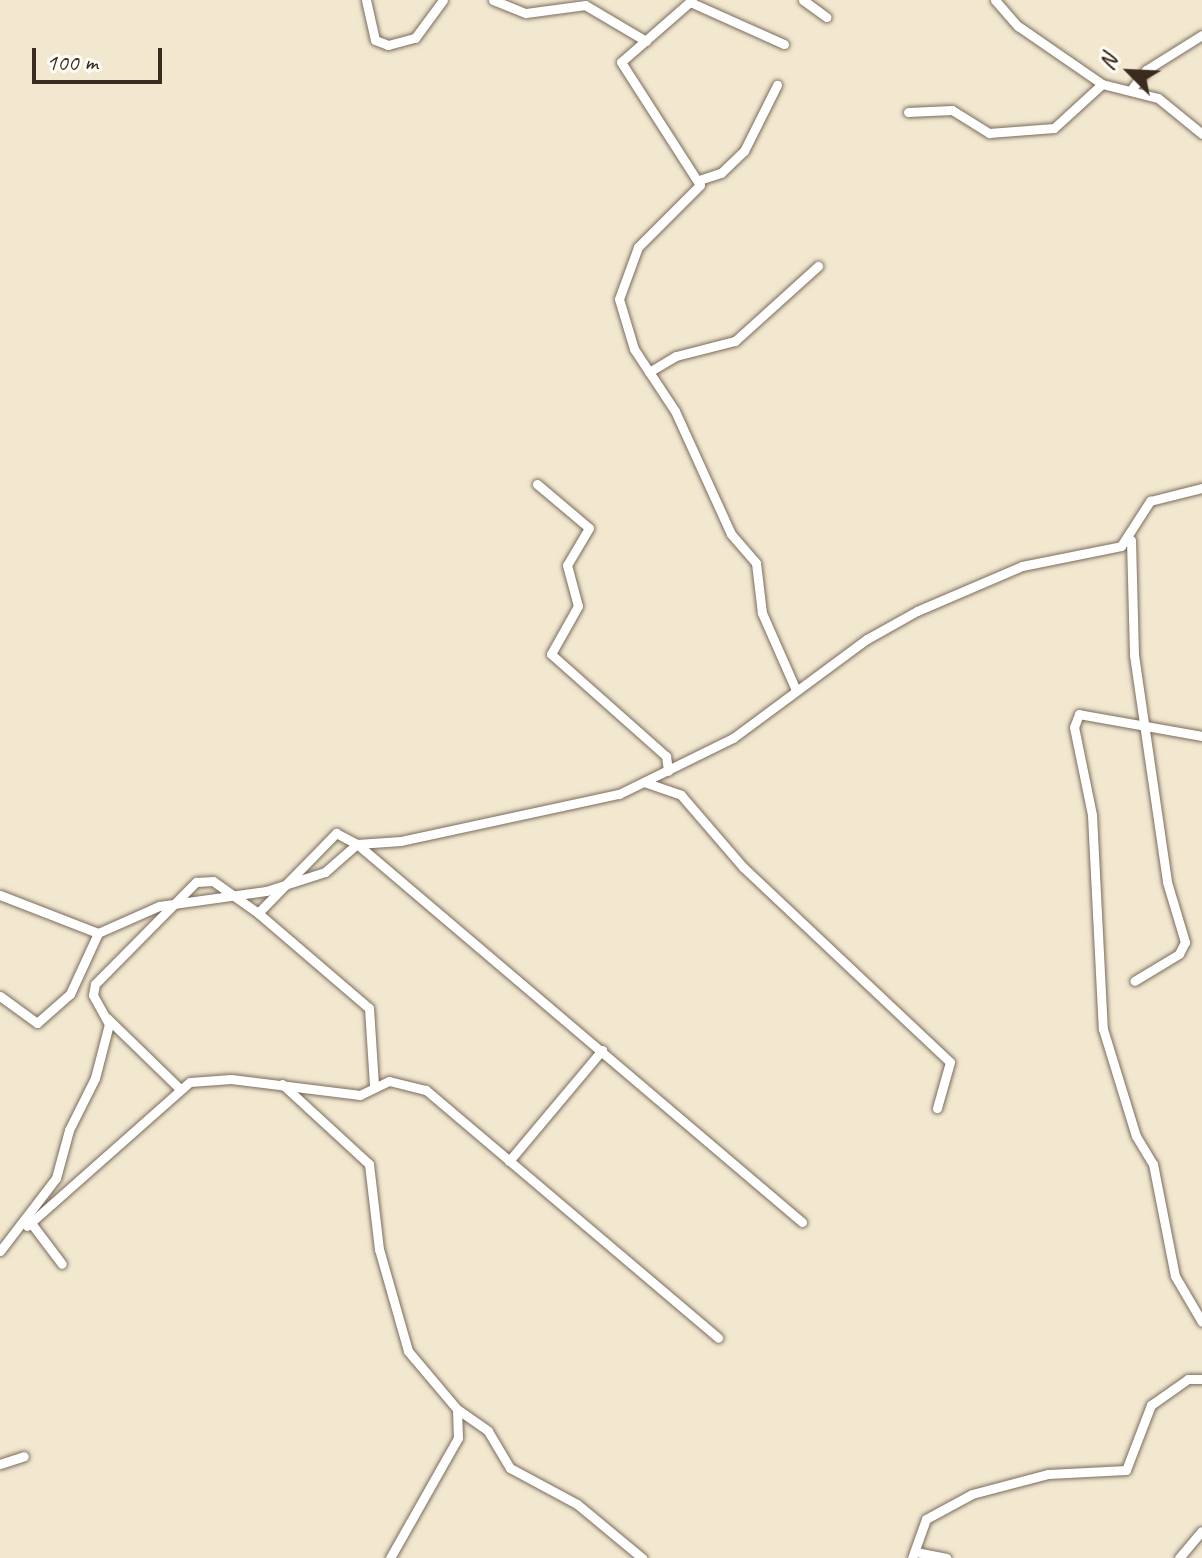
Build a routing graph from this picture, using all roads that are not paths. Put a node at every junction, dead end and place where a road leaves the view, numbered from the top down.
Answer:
1 (366, 0) edge
2 (443, 0) edge
3 (493, 0) edge
4 (803, 0) edge
5 (995, 0) edge
6 (691, 1) edge
7 (826, 17) dead end
8 (1202, 35) edge
9 (646, 41) junction
10 (784, 44) dead end
11 (1102, 84) junction
12 (777, 85) dead end
13 (1131, 90) junction
14 (908, 112) dead end
15 (1202, 134) edge
16 (699, 180) junction
17 (818, 266) dead end
18 (649, 372) junction
19 (537, 484) dead end
20 (1202, 488) edge
21 (1131, 540) junction
22 (796, 690) junction
23 (1146, 727) junction
24 (1202, 736) edge
25 (668, 771) junction
26 (644, 782) junction
27 (357, 844) junction
28 (287, 884) junction
29 (0, 895) edge
30 (233, 896) junction
31 (169, 907) junction
32 (258, 913) junction
33 (98, 933) junction
34 (1134, 981) dead end
35 (0, 996) edge
36 (107, 1018) junction
37 (602, 1050) junction
38 (282, 1084) junction
39 (374, 1086) junction
40 (178, 1087) junction
41 (937, 1108) dead end
42 (509, 1161) junction
43 (802, 1222) dead end
44 (31, 1223) junction
45 (21, 1231) junction
46 (0, 1251) edge
47 (62, 1264) dead end
48 (1202, 1322) edge
49 (718, 1338) dead end
50 (1202, 1379) edge
51 (457, 1409) junction
52 (24, 1456) dead end
53 (0, 1464) edge
54 (1202, 1531) edge
55 (914, 1555) edge
56 (390, 1558) edge
57 (642, 1558) edge
58 (946, 1558) edge
59 (1179, 1558) edge

1 - 2 street
3 - 9 street
4 - 7 street
5 - 11 street
6 - 9 street
6 - 10 street
8 - 13 street
9 - 16 street
11 - 13 street
11 - 14 street
12 - 16 street
13 - 15 street
16 - 18 street
17 - 18 street
18 - 22 street
19 - 25 street
20 - 21 street
21 - 22 street
21 - 23 street
22 - 25 street
23 - 24 street
23 - 34 street
23 - 48 street
25 - 26 street
26 - 27 street
26 - 41 street
27 - 28 street
27 - 28 street
27 - 37 street
28 - 30 street
28 - 32 street
29 - 33 street
30 - 31 street
30 - 31 street
30 - 32 street
31 - 33 street
31 - 36 street
32 - 39 street
33 - 35 street
36 - 40 street
36 - 45 street
37 - 42 street
37 - 43 street
38 - 39 street
38 - 40 street
38 - 51 street
39 - 42 street
40 - 44 street
42 - 49 street
44 - 45 street
44 - 47 street
45 - 46 street
50 - 55 street
51 - 56 street
51 - 57 street
52 - 53 street
54 - 59 street
55 - 58 street

